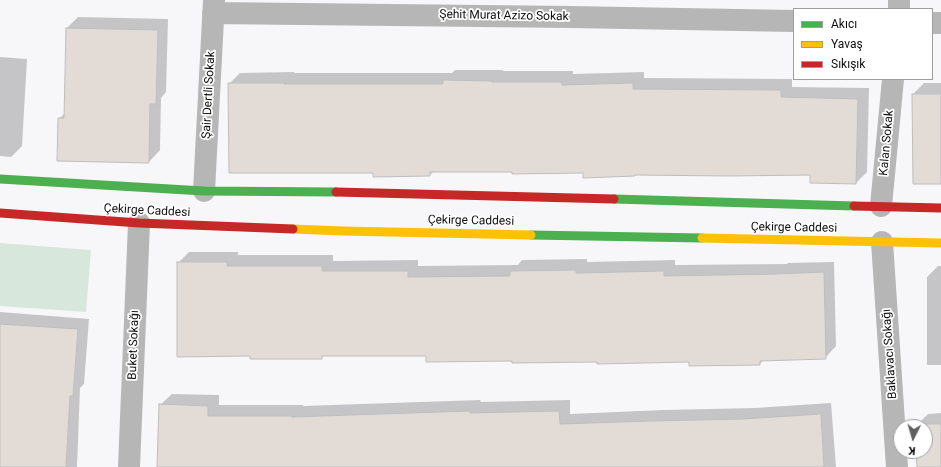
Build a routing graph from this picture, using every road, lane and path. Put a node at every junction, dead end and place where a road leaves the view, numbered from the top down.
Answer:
1 (214, 6) edge
2 (570, 8) edge
3 (793, 21) edge
4 (893, 80) edge
5 (0, 179) edge
6 (204, 191) junction
7 (881, 206) junction
8 (941, 208) edge
9 (0, 212) edge
10 (139, 223) junction
11 (882, 242) junction
12 (941, 243) edge
13 (130, 467) edge
14 (897, 467) edge

1 - 2 street, Şehit Murat Azizo Sokak
1 - 6 street, Şair Dertli Sokak
2 - 3 street, Şehit Murat Azizo Sokak
4 - 7 street, Kalan Sokak
5 - 6 main road, Çekirge Caddesi
6 - 7 main road, Çekirge Caddesi
7 - 8 main road, Çekirge Caddesi
9 - 10 main road, Çekirge Caddesi
10 - 11 main road, Çekirge Caddesi
10 - 13 street, Buket Sokağı
11 - 12 main road, Çekirge Caddesi
11 - 14 street, Baklavacı Sokağı

